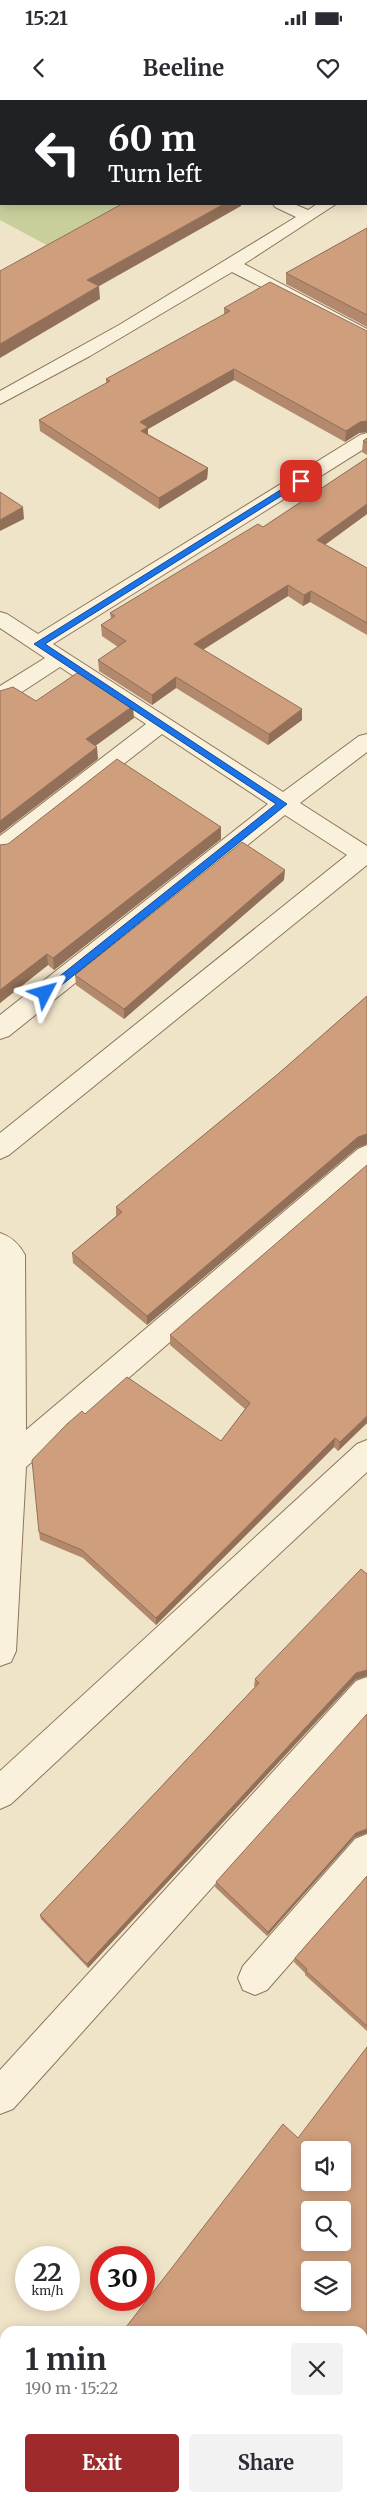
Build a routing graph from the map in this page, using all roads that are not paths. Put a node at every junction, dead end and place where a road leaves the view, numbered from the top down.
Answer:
1 (283, 205) edge
2 (326, 205) edge
3 (308, 216) junction
4 (232, 265) junction
5 (367, 336) edge
6 (0, 398) edge
7 (367, 439) edge
8 (0, 619) edge
9 (38, 644) junction
10 (59, 658) junction
11 (0, 696) edge
12 (160, 724) junction
13 (367, 741) edge
14 (283, 804) junction
15 (0, 848) edge
16 (365, 856) edge
17 (0, 1029) edge
18 (0, 1148) edge
19 (367, 1156) edge
20 (0, 1244) edge
21 (367, 1453) edge
22 (6, 1465) edge
23 (0, 1651) edge
24 (367, 1692) edge
25 (0, 1794) edge
26 (367, 1851) edge
27 (255, 1978) dead end
28 (0, 2096) edge

1 - 3 street
2 - 3 street
3 - 4 street
4 - 5 street
4 - 6 street
7 - 9 street
8 - 9 street
9 - 10 street
10 - 11 street
10 - 12 street
12 - 14 street
12 - 15 street
13 - 14 street
14 - 16 street
14 - 17 street
16 - 18 street
19 - 22 street
20 - 22 street
21 - 25 street
22 - 23 street
24 - 28 street
26 - 27 street

